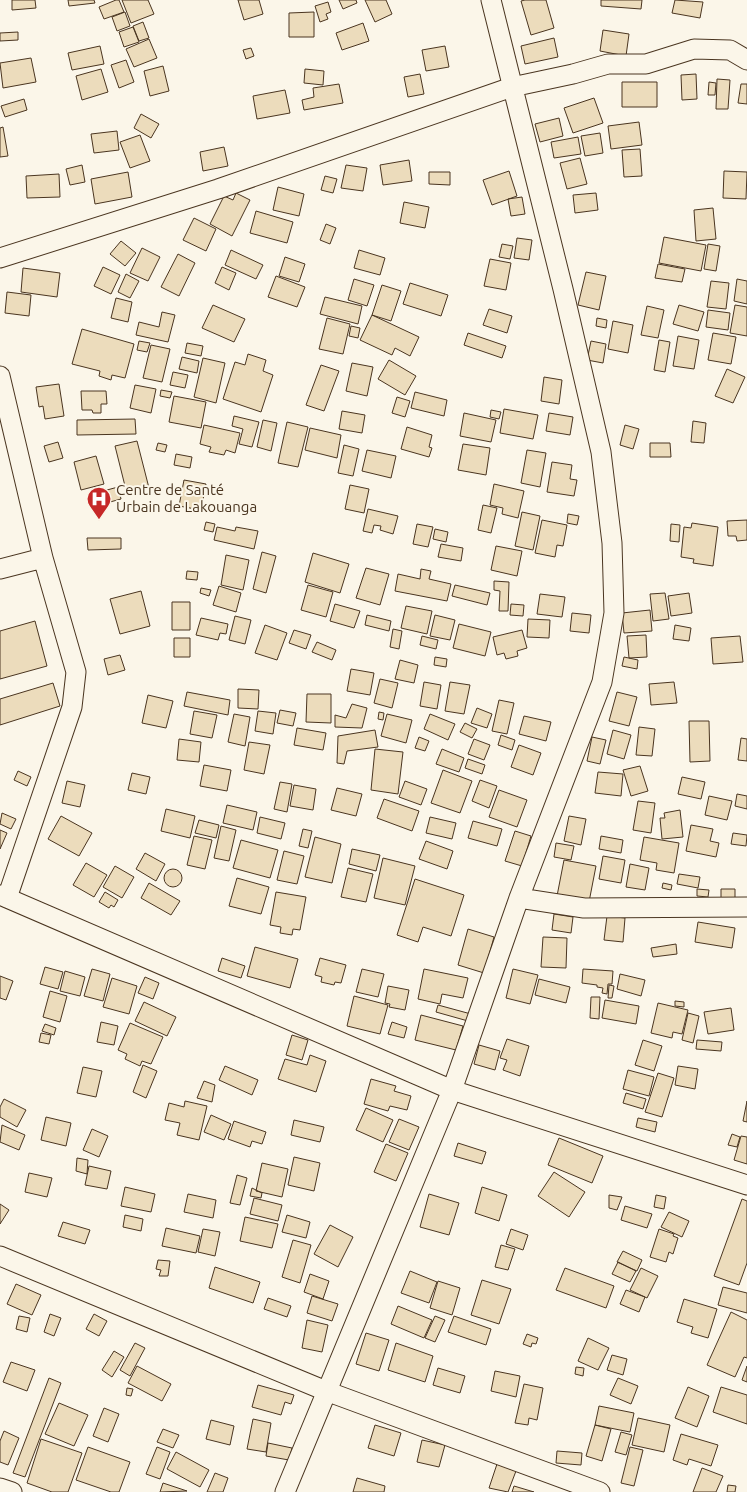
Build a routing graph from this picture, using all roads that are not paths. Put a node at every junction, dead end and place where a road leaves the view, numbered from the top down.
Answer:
1 (491, 0) edge
2 (747, 60) edge
3 (512, 88) junction
4 (0, 258) edge
5 (0, 376) edge
6 (43, 558) junction
7 (0, 569) edge
8 (4, 896) edge
9 (518, 898) junction
10 (747, 907) edge
11 (452, 1090) junction
12 (747, 1186) edge
13 (0, 1256) edge
14 (326, 1391) junction
15 (0, 1488) edge
16 (12, 1492) edge
17 (286, 1492) edge
18 (600, 1492) edge

1 - 3 street
2 - 3 street
3 - 4 street
3 - 9 street
5 - 6 street
6 - 7 street
6 - 8 street
8 - 11 street
9 - 10 street
9 - 11 street
11 - 12 street
11 - 14 street
13 - 14 street
14 - 17 street
14 - 18 street
15 - 16 street

